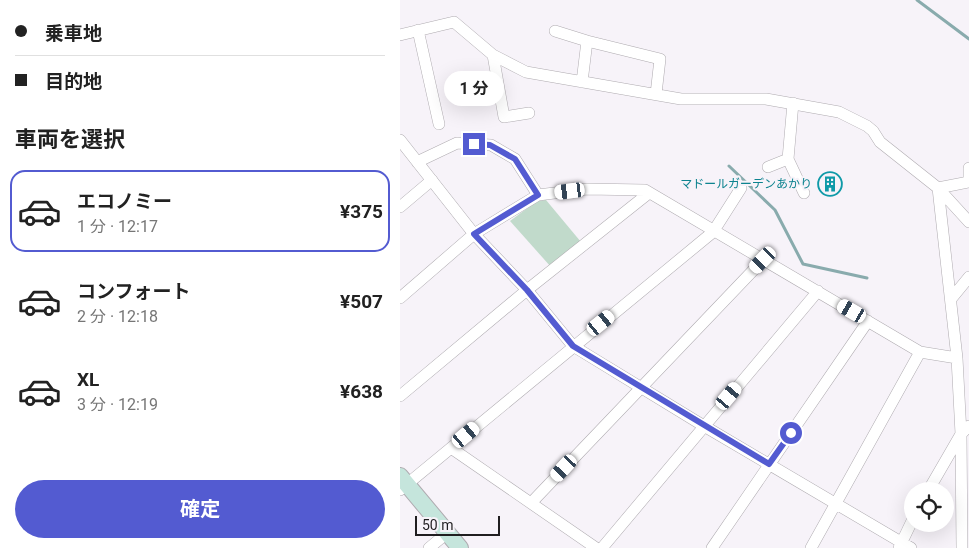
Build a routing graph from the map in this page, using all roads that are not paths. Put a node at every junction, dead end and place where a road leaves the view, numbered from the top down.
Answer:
1 (418, 30) junction
2 (554, 32) dead end
3 (400, 35) edge
4 (586, 41) junction
5 (492, 55) junction
6 (582, 82) junction
7 (656, 94) junction
8 (793, 103) junction
9 (529, 113) dead end
10 (438, 124) dead end
11 (400, 140) edge
12 (788, 159) junction
13 (417, 162) junction
14 (768, 167) dead end
15 (969, 168) edge
16 (432, 180) junction
17 (969, 182) edge
18 (741, 188) dead end
19 (938, 188) junction
20 (649, 193) junction
21 (804, 193) dead end
22 (538, 195) junction
23 (400, 206) edge
24 (969, 222) edge
25 (713, 232) junction
26 (474, 234) junction
27 (763, 260) junction
28 (969, 277) edge
29 (527, 290) junction
30 (818, 291) junction
31 (400, 298) edge
32 (951, 299) junction
33 (868, 321) junction
34 (573, 346) junction
35 (920, 352) junction
36 (958, 358) junction
37 (640, 387) junction
38 (400, 396) edge
39 (704, 426) junction
40 (965, 430) edge
41 (451, 448) junction
42 (965, 463) edge
43 (769, 464) junction
44 (933, 482) edge
45 (402, 483) edge
46 (531, 503) junction
47 (836, 503) junction
48 (908, 532) edge
49 (447, 533) junction
50 (904, 546) edge
51 (964, 547) edge
52 (429, 548) edge
53 (460, 548) edge
54 (596, 548) edge
55 (602, 548) edge
56 (712, 548) edge
57 (811, 548) edge

1 - 3 street
1 - 5 street
1 - 10 street
2 - 4 street
4 - 6 street
4 - 7 street
5 - 6 street
5 - 9 street
6 - 7 street
7 - 8 street
8 - 12 street
8 - 19 street
11 - 13 street
12 - 14 street
12 - 21 street
13 - 16 street
13 - 22 street
15 - 17 street
16 - 23 street
16 - 26 street
17 - 19 street
18 - 25 street
19 - 24 street
19 - 32 street
20 - 22 street
20 - 25 street
20 - 29 street
22 - 26 street
25 - 27 street
25 - 34 street
26 - 29 street
26 - 31 street
27 - 30 street
27 - 37 street
28 - 32 street
29 - 34 street
29 - 38 street
30 - 33 street
30 - 39 street
32 - 36 street
33 - 35 street
33 - 43 street
34 - 37 street
34 - 41 street
35 - 36 street
35 - 47 street
36 - 40 street
37 - 39 street
37 - 46 street
39 - 43 street
39 - 55 street
40 - 42 street
40 - 44 street
41 - 45 street
41 - 46 street
42 - 51 street
43 - 47 street
43 - 56 street
45 - 49 street
46 - 54 street
47 - 50 street
47 - 57 street
48 - 50 street
49 - 52 street
49 - 53 street

